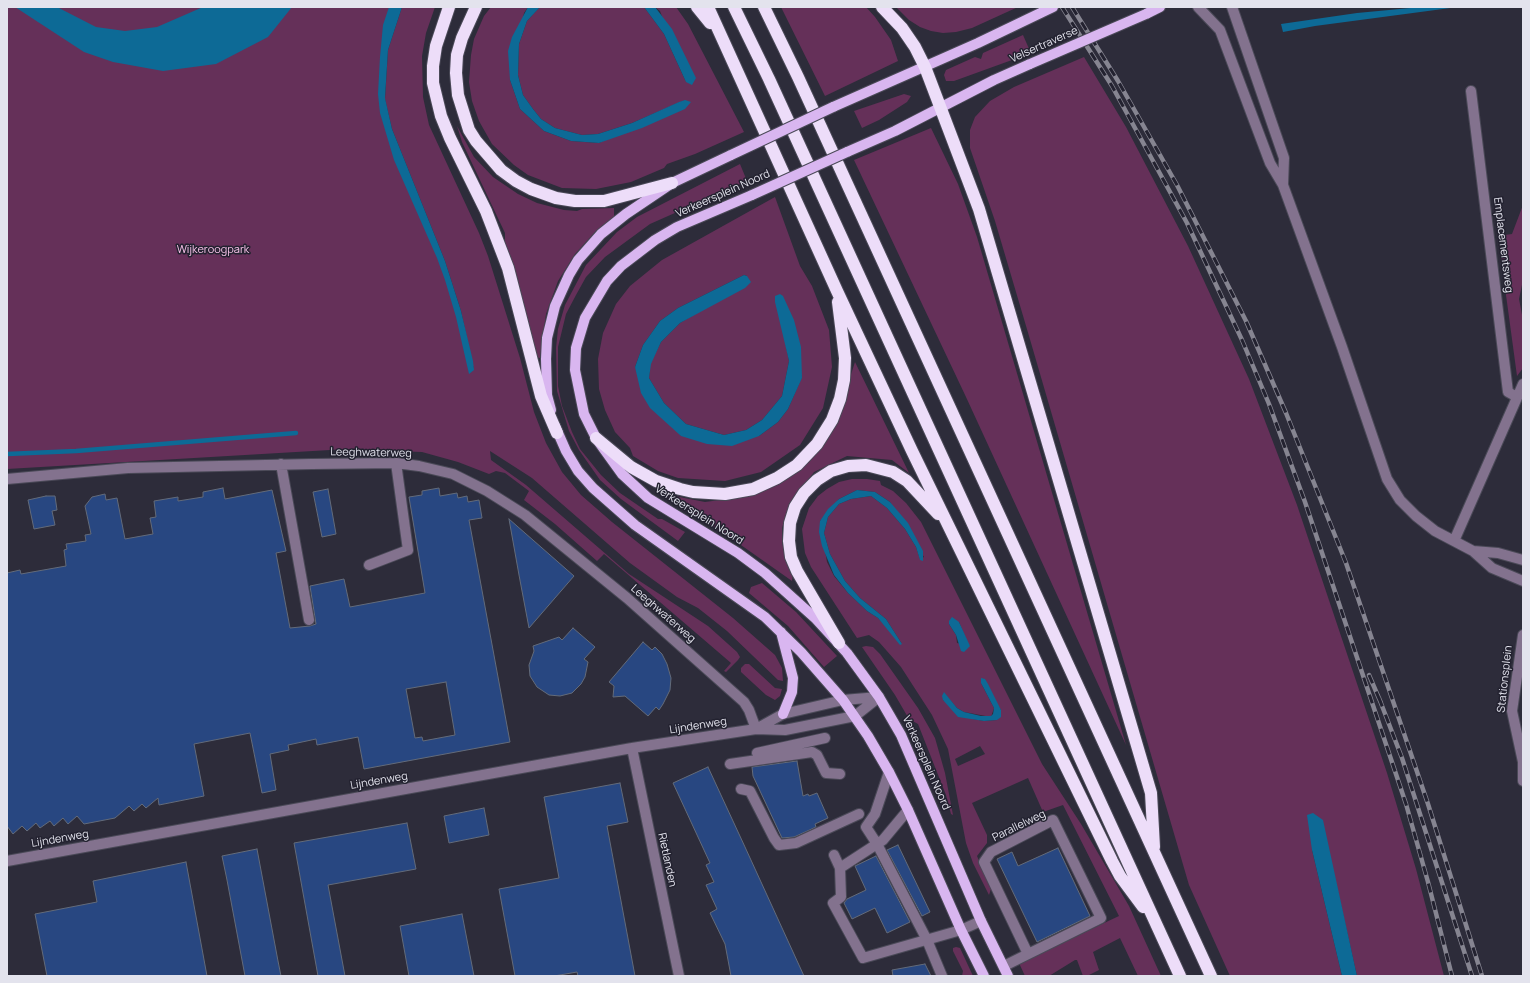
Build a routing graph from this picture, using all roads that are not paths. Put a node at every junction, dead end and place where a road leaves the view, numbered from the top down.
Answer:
1 (449, 7) edge
2 (476, 7) edge
3 (697, 7) edge
4 (708, 7) edge
5 (734, 7) edge
6 (764, 7) edge
7 (882, 7) edge
8 (1053, 7) edge
9 (1160, 7) edge
10 (1198, 7) edge
11 (1232, 7) edge
12 (721, 36) junction
13 (925, 67) junction
14 (1471, 92) dead end
15 (940, 108) junction
16 (672, 183) junction
17 (1283, 185) junction
18 (837, 291) junction
19 (1523, 384) edge
20 (1517, 396) junction
21 (557, 433) junction
22 (596, 438) junction
23 (396, 463) junction
24 (281, 464) junction
25 (7, 479) edge
26 (947, 524) junction
27 (1454, 541) junction
28 (1474, 550) junction
29 (1523, 560) edge
30 (369, 565) dead end
31 (1523, 581) edge
32 (309, 620) dead end
33 (781, 632) junction
34 (1523, 634) edge
35 (839, 643) junction
36 (879, 697) junction
37 (843, 700) junction
38 (783, 714) junction
39 (855, 716) junction
40 (756, 729) junction
41 (1518, 729) edge
42 (825, 738) dead end
43 (632, 748) junction
44 (1523, 761) edge
45 (889, 772) junction
46 (840, 774) dead end
47 (1523, 781) edge
48 (741, 789) dead end
49 (908, 810) junction
50 (860, 814) dead end
51 (877, 844) junction
52 (1155, 854) junction
53 (834, 855) dead end
54 (7, 861) edge
55 (840, 868) junction
56 (981, 921) junction
57 (1158, 929) junction
58 (961, 930) junction
59 (927, 940) junction
60 (1028, 954) junction
61 (1004, 966) junction
62 (679, 976) edge
63 (942, 976) edge
64 (984, 976) edge
65 (1008, 976) edge
66 (1180, 976) edge
67 (1210, 976) edge

1 - 21 highway
2 - 16 highway
3 - 12 highway
4 - 12 highway
5 - 57 highway
6 - 52 highway
7 - 13 highway
8 - 13 main road
9 - 15 main road, Velsertraverse, bridge
10 - 17 street
11 - 17 street
12 - 18 highway
13 - 15 highway
13 - 16 main road, bridge
14 - 20 street, Emplacementsweg
15 - 22 main road, Verkeersplein Noord, bridge
15 - 52 highway
16 - 21 main road
17 - 27 street
18 - 22 highway
18 - 26 highway
19 - 20 street
20 - 27 street
21 - 33 main road
22 - 35 main road, Verkeersplein Noord
23 - 24 street, Leeghwaterweg
23 - 30 street
23 - 40 street, Leeghwaterweg
24 - 25 street, Leeghwaterweg
24 - 32 street
26 - 35 highway
26 - 57 highway
27 - 28 street
28 - 29 street
28 - 31 street
33 - 37 main road
33 - 38 main road
34 - 41 street, Stationsplein
35 - 36 main road, Verkeersplein Noord
36 - 37 street, Lijndenweg
36 - 39 street, Lijndenweg
36 - 56 main road, Verkeersplein Noord
37 - 38 street, Lijndenweg
37 - 39 main road
38 - 40 street, Lijndenweg
39 - 40 street, Lijndenweg
39 - 45 main road
40 - 43 street, Lijndenweg
41 - 44 street, Stationsplein
42 - 46 street
43 - 54 street, Lijndenweg
43 - 62 street, Rietlanden
44 - 47 street, Stationsplein
45 - 49 main road
45 - 51 street
48 - 50 street
49 - 51 street
49 - 58 main road
51 - 55 street
51 - 59 street
52 - 67 highway
53 - 55 street
55 - 59 street
56 - 58 street
56 - 61 main road
57 - 66 highway
58 - 59 street
58 - 64 main road
59 - 63 street
60 - 60 street, Parallelweg
60 - 61 street, Parallelweg
61 - 65 main road

